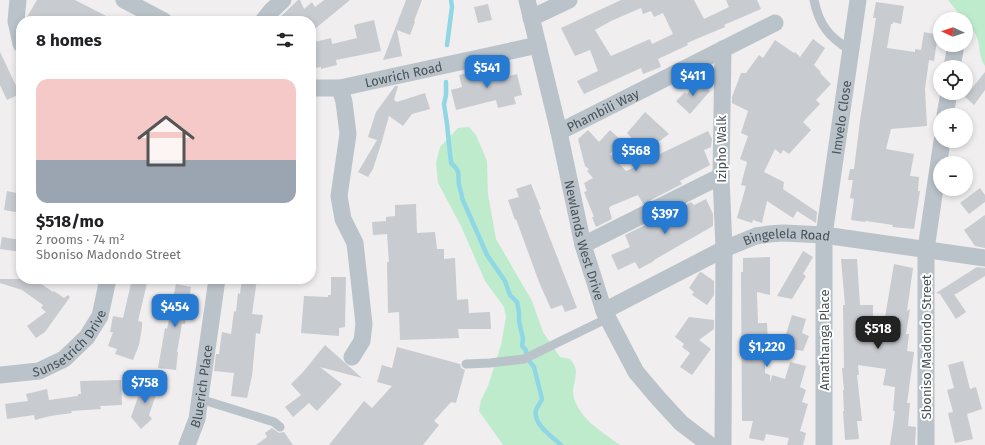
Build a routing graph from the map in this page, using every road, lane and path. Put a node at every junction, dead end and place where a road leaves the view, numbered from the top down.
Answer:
1 (18, 0) edge
2 (124, 0) edge
3 (283, 0) edge
4 (527, 0) edge
5 (569, 0) edge
6 (814, 0) edge
7 (858, 0) edge
8 (16, 16) edge
9 (154, 16) edge
10 (267, 16) edge
11 (531, 18) junction
12 (775, 23) dead end
13 (538, 45) junction
14 (723, 49) junction
15 (850, 50) junction
16 (316, 88) edge
17 (340, 88) junction
18 (559, 132) junction
19 (941, 148) edge
20 (721, 176) junction
21 (824, 235) junction
22 (583, 244) junction
23 (724, 249) junction
24 (926, 249) junction
25 (985, 258) edge
26 (107, 284) edge
27 (216, 284) edge
28 (606, 315) junction
29 (352, 357) dead end
30 (466, 364) dead end
31 (0, 375) edge
32 (200, 400) junction
33 (280, 427) dead end
34 (186, 445) edge
35 (710, 445) edge
36 (723, 445) edge
37 (824, 445) edge
38 (926, 445) edge

1 - 8 street
2 - 9 street
3 - 10 street
4 - 11 street, Newlands West Drive
5 - 11 street
6 - 15 lane
7 - 15 street, Imvelo Close
11 - 13 street, Newlands West Drive
12 - 14 street, Phambili Way
13 - 17 street, Lowrich Road
13 - 18 street, Newlands West Drive
14 - 18 street, Phambili Way
14 - 20 street, Izipho Walk
15 - 21 street, Imvelo Close
16 - 17 street, Lowrich Road
17 - 29 street
18 - 22 street, Newlands West Drive
19 - 24 street, Sboniso Madondo Street
20 - 22 street
20 - 23 street, Izipho Walk
21 - 23 street, Bingelela Road
21 - 24 street, Bingelela Road
21 - 37 street, Amathanga Place
22 - 28 street, Newlands West Drive
23 - 28 street, Bingelela Road
23 - 36 street, Izipho Walk
24 - 25 street, Bingelela Road
24 - 38 street, Sboniso Madondo Street
26 - 31 street, Sunsetrich Drive
27 - 32 street, Bluerich Place
28 - 30 lane
28 - 35 street, Newlands West Drive
32 - 33 lane
32 - 34 street, Bluerich Place

